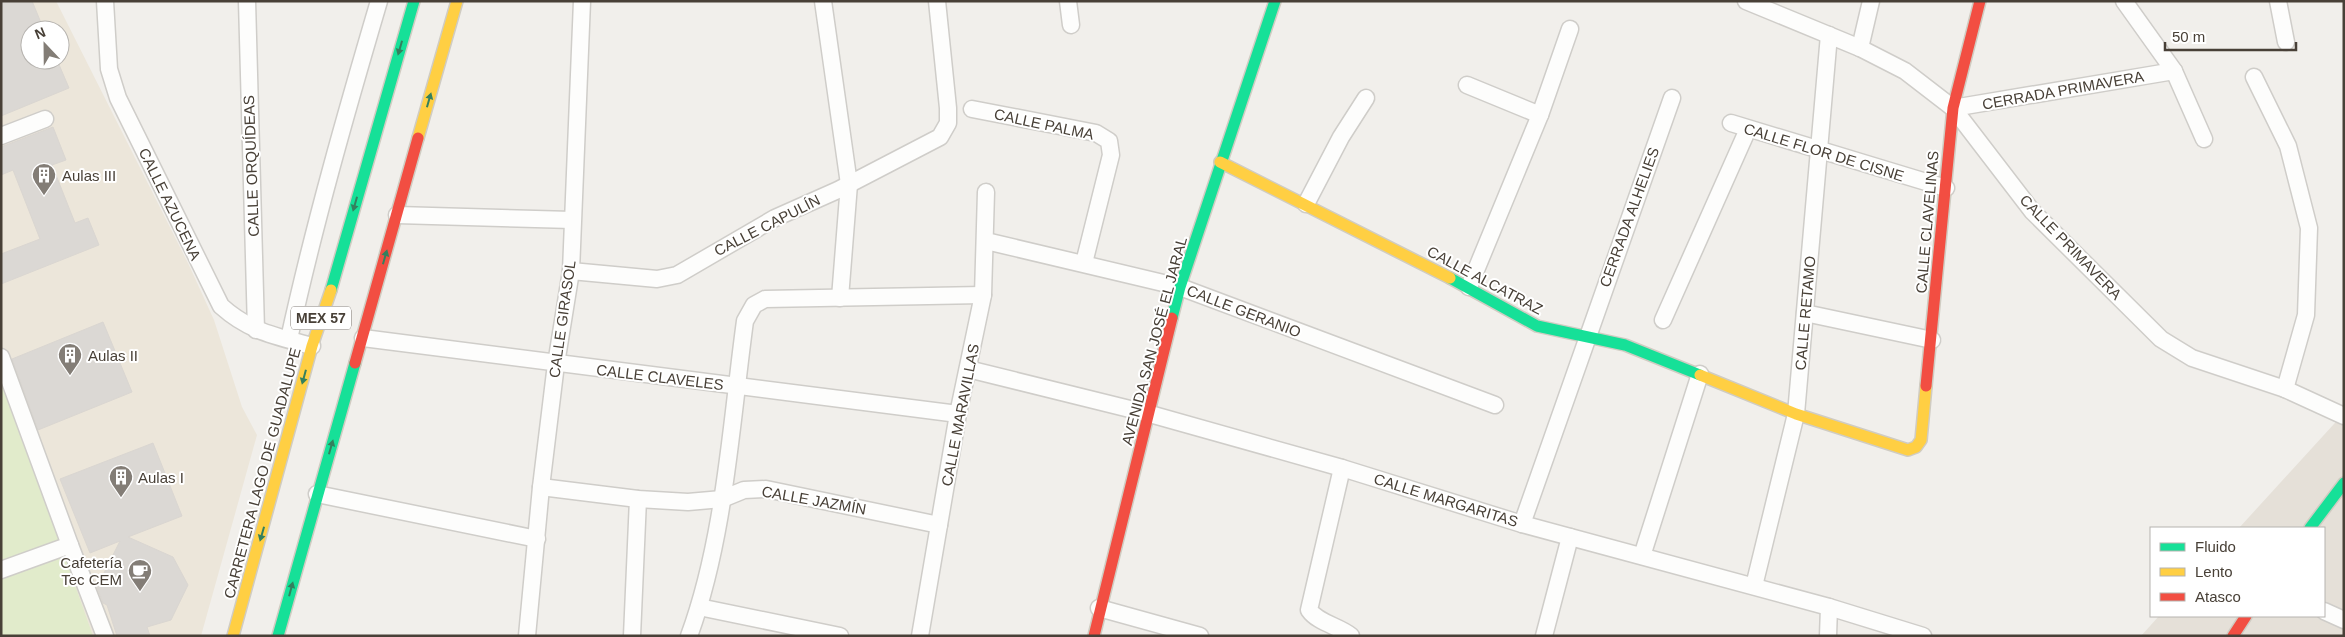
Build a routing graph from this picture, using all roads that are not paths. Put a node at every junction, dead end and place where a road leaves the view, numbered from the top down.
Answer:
1 (105, 1) edge
2 (247, 1) edge
3 (378, 1) edge
4 (414, 1) edge
5 (456, 1) edge
6 (582, 1) edge
7 (823, 1) edge
8 (938, 1) edge
9 (1068, 1) edge
10 (1275, 1) edge
11 (1746, 1) edge
12 (1871, 1) edge
13 (1980, 1) edge
14 (2124, 1) edge
15 (2278, 1) edge
16 (1071, 24) dead end
17 (1570, 29) dead end
18 (1829, 35) junction
19 (2286, 42) dead end
20 (1860, 48) junction
21 (2174, 71) junction
22 (2254, 77) dead end
23 (1467, 85) dead end
24 (1366, 98) dead end
25 (1672, 98) dead end
26 (1953, 108) junction
27 (972, 109) dead end
28 (1540, 114) junction
29 (45, 119) dead end
30 (1731, 123) dead end
31 (1748, 129) junction
32 (1, 136) edge
33 (2204, 139) dead end
34 (1819, 152) junction
35 (1220, 162) junction
36 (849, 184) junction
37 (1946, 188) junction
38 (986, 192) dead end
39 (1306, 204) junction
40 (397, 215) junction
41 (572, 220) junction
42 (986, 241) junction
43 (1084, 263) junction
44 (571, 271) junction
45 (1180, 287) junction
46 (1469, 287) junction
47 (983, 295) junction
48 (840, 298) junction
49 (1805, 313) junction
50 (1663, 320) dead end
51 (256, 330) junction
52 (1586, 336) junction
53 (363, 338) junction
54 (289, 339) junction
55 (1932, 340) junction
56 (312, 346) junction
57 (1, 357) edge
58 (556, 364) junction
59 (968, 369) junction
60 (1700, 374) junction
61 (736, 386) junction
62 (2285, 389) junction
63 (1495, 405) dead end
64 (958, 414) junction
65 (1150, 414) junction
66 (1796, 414) junction
67 (2344, 416) edge
68 (1916, 447) joint
69 (1342, 468) junction
70 (2344, 483) edge
71 (541, 487) junction
72 (317, 494) junction
73 (722, 498) junction
74 (638, 499) junction
75 (1522, 524) junction
76 (939, 525) junction
77 (2311, 527) edge
78 (1570, 537) junction
79 (537, 539) junction
80 (70, 545) junction
81 (1642, 556) junction
82 (1, 570) edge
83 (1754, 586) junction
84 (699, 607) junction
85 (1830, 607) junction
86 (1099, 608) junction
87 (2325, 611) edge
88 (2245, 617) edge
89 (2344, 620) edge
90 (106, 636) edge
91 (233, 636) edge
92 (278, 636) edge
93 (527, 636) edge
94 (632, 636) edge
95 (689, 636) edge
96 (840, 636) edge
97 (920, 636) edge
98 (1094, 636) edge
99 (1200, 636) edge
100 (1351, 636) edge
101 (1544, 636) edge
102 (1828, 636) edge
103 (1923, 636) edge
104 (2232, 636) edge

1 - 51 street, CALLE AZUCENA
2 - 51 street, CALLE ORQUÍDEAS
3 - 54 street
4 -> 56 street, CARRETERA LAGO DE GUADALUPE / MEX 57
40 -> 5 street, MEX 57
6 - 41 street, CALLE GIRASOL
7 - 36 street
8 - 36 street, CALLE CAPULÍN
9 - 16 street
10 - 35 street, AVENIDA SAN JOSÉ EL JARAL
11 - 18 street, CALLE PRIMAVERA
12 - 20 street
13 - 26 street, CALLE CLAVELINAS
14 - 21 street
15 - 19 street
17 - 28 street
18 - 20 street, CALLE PRIMAVERA
18 - 34 street, CALLE RETAMO
20 - 26 street, CALLE PRIMAVERA
21 - 26 street, CERRADA PRIMAVERA
21 - 33 street
22 - 62 street
23 - 28 street
24 - 39 street
25 - 52 street, CERRADA ALHELIES
26 - 37 street, CALLE CLAVELINAS
26 - 62 street, CALLE PRIMAVERA
27 - 43 street, CALLE PALMA
28 - 46 street
29 - 32 street
30 - 31 street, CALLE FLOR DE CISNE
31 - 34 street, CALLE FLOR DE CISNE
31 - 50 street
34 - 37 street, CALLE FLOR DE CISNE
34 - 49 street, CALLE RETAMO
35 - 39 street, CALLE ALCATRAZ
35 - 45 street, AVENIDA SAN JOSÉ EL JARAL
36 - 44 street, CALLE CAPULÍN
36 - 48 street
37 - 55 street, CALLE CLAVELINAS
38 - 42 street, CALLE MARAVILLAS
39 - 46 street, CALLE ALCATRAZ
40 - 41 street
53 -> 40 street, MEX 57
41 - 44 street, CALLE GIRASOL
42 - 43 street, CALLE GERANIO
42 - 47 street, CALLE MARAVILLAS
43 - 45 street, CALLE GERANIO
44 - 58 street, CALLE GIRASOL
45 - 63 street, CALLE GERANIO
45 - 65 street, AVENIDA SAN JOSÉ EL JARAL
46 - 52 street, CALLE ALCATRAZ
47 - 48 street
47 - 59 street, CALLE MARAVILLAS
48 - 61 street
49 - 55 street
49 - 66 street, CALLE RETAMO
51 - 54 street, CALLE AZUCENA
52 - 60 street, CALLE ALCATRAZ
52 - 75 street, CERRADA ALHELIES
53 - 58 street, CALLE CLAVELES
72 -> 53 street, MEX 57
54 - 56 street, CALLE AZUCENA
55 - 68 street, CALLE CLAVELINAS
56 -> 91 street, CARRETERA LAGO DE GUADALUPE / MEX 57
57 - 80 street
58 - 61 street, CALLE CLAVELES
58 - 71 street, CALLE GIRASOL
59 - 64 street, CALLE MARAVILLAS
59 - 65 street, CALLE MARGARITAS
60 - 66 street, CALLE ALCATRAZ
60 - 81 street
61 - 64 street, CALLE CLAVELES
61 - 73 street
62 - 67 street, CALLE PRIMAVERA
64 - 76 street, CALLE MARAVILLAS
65 - 69 street, CALLE MARGARITAS
65 - 86 street, AVENIDA SAN JOSÉ EL JARAL
66 - 68 street, CALLE ALCATRAZ
66 - 83 street, CALLE RETAMO
69 - 75 street, CALLE MARGARITAS
69 - 100 street
70 - 77 street
71 - 74 street, CALLE JAZMÍN
71 - 79 street, CALLE GIRASOL
72 - 79 street
92 -> 72 street, MEX 57
73 - 74 street, CALLE JAZMÍN
73 - 76 street, CALLE JAZMÍN
73 - 84 street
74 - 94 street
75 - 78 street, CALLE MARGARITAS
76 - 97 street, CALLE MARAVILLAS
78 - 81 street, CALLE MARGARITAS
78 - 101 street
79 - 93 street, CALLE GIRASOL
80 - 82 street
80 - 90 street
81 - 83 street, CALLE MARGARITAS
83 - 85 street, CALLE MARGARITAS
84 - 95 street
84 - 96 street
85 - 102 street
85 - 103 street, CALLE MARGARITAS
86 - 98 street, AVENIDA SAN JOSÉ EL JARAL
86 - 99 street
87 - 89 street
88 - 104 street

